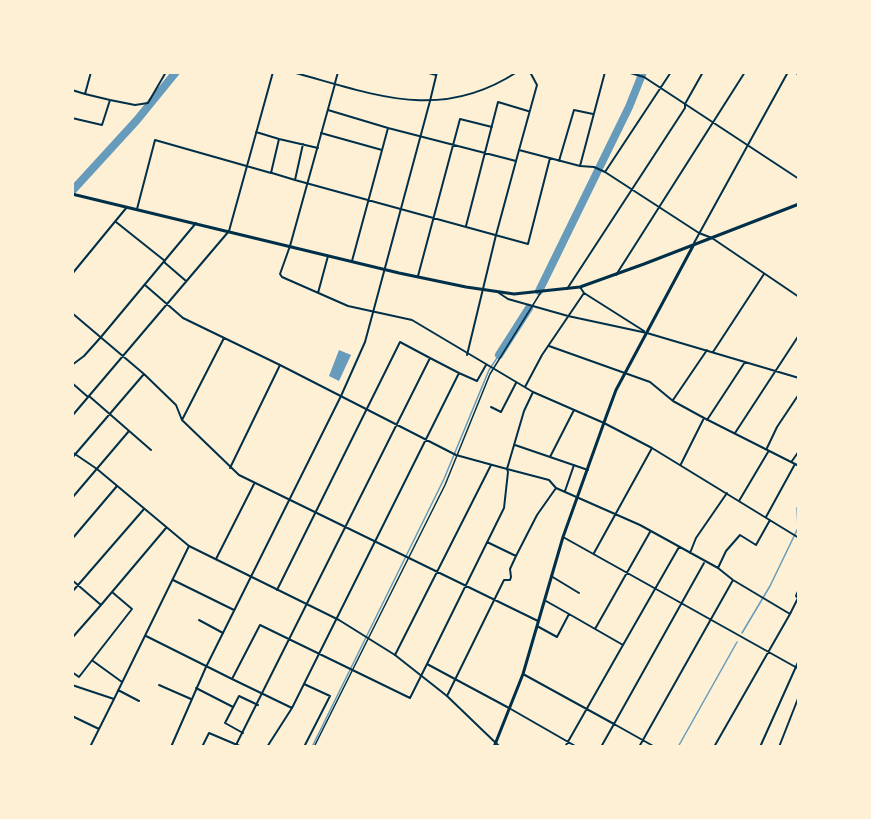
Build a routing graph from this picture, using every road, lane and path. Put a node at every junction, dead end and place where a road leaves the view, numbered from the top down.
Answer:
1 (92, 72) edge
2 (166, 72) edge
3 (273, 72) edge
4 (292, 72) edge
5 (338, 72) edge
6 (424, 72) edge
7 (517, 72) edge
8 (530, 72) edge
9 (605, 72) edge
10 (627, 72) edge
11 (670, 72) edge
12 (703, 72) edge
13 (745, 72) edge
14 (788, 72) edge
15 (437, 74) edge
16 (335, 83) junction
17 (660, 88) junction
18 (72, 90) edge
19 (85, 94) junction
20 (110, 100) junction
21 (430, 101) junction
22 (685, 104) junction
23 (327, 110) junction
24 (530, 111) junction
25 (594, 115) junction
26 (72, 118) edge
27 (712, 122) junction
28 (388, 128) junction
29 (492, 128) junction
30 (256, 132) junction
31 (321, 133) junction
32 (421, 136) junction
33 (279, 138) junction
34 (303, 144) junction
35 (453, 144) junction
36 (748, 145) junction
37 (318, 148) junction
38 (382, 150) junction
39 (519, 150) junction
40 (484, 153) junction
41 (550, 158) junction
42 (516, 161) junction
43 (559, 161) junction
44 (247, 166) junction
45 (580, 166) junction
46 (605, 172) junction
47 (271, 173) junction
48 (799, 179) edge
49 (295, 180) junction
50 (308, 184) junction
51 (632, 189) junction
52 (72, 194) edge
53 (370, 200) junction
54 (799, 204) edge
55 (658, 206) junction
56 (127, 207) junction
57 (401, 208) junction
58 (137, 209) junction
59 (434, 217) junction
60 (116, 222) junction
61 (196, 223) junction
62 (466, 226) junction
63 (229, 231) junction
64 (699, 233) junction
65 (496, 235) junction
66 (711, 238) junction
67 (693, 245) junction
68 (290, 246) junction
69 (328, 256) junction
70 (165, 261) junction
71 (352, 261) junction
72 (384, 269) junction
73 (72, 274) edge
74 (764, 274) junction
75 (615, 275) junction
76 (418, 277) junction
77 (186, 281) junction
78 (144, 285) junction
79 (580, 287) junction
80 (567, 289) junction
81 (483, 290) junction
82 (541, 292) junction
83 (318, 293) junction
84 (499, 293) junction
85 (584, 293) junction
86 (799, 297) edge
87 (166, 305) junction
88 (534, 306) junction
89 (373, 312) junction
90 (72, 313) edge
91 (568, 316) junction
92 (647, 333) junction
93 (799, 335) edge
94 (101, 337) junction
95 (224, 338) junction
96 (549, 346) junction
97 (707, 350) junction
98 (713, 352) junction
99 (467, 355) junction
100 (122, 357) junction
101 (430, 358) junction
102 (746, 362) junction
103 (72, 365) edge
104 (280, 365) junction
105 (490, 367) junction
106 (776, 371) junction
107 (459, 373) junction
108 (144, 374) junction
109 (625, 374) junction
110 (799, 378) edge
111 (72, 383) edge
112 (516, 383) junction
113 (525, 388) junction
114 (533, 392) junction
115 (799, 394) edge
116 (341, 396) junction
117 (88, 397) junction
118 (673, 401) junction
119 (490, 407) dead end
120 (366, 410) junction
121 (574, 410) junction
122 (108, 414) junction
123 (72, 416) edge
124 (706, 419) junction
125 (182, 420) junction
126 (604, 423) junction
127 (397, 426) junction
128 (129, 431) junction
129 (735, 433) junction
130 (426, 441) junction
131 (514, 445) junction
132 (652, 448) junction
133 (151, 450) dead end
134 (768, 450) junction
135 (799, 451) edge
136 (74, 453) edge
137 (455, 455) junction
138 (550, 457) junction
139 (72, 458) edge
140 (793, 463) junction
141 (681, 464) junction
142 (491, 465) junction
143 (574, 465) junction
144 (799, 466) edge
145 (230, 468) junction
146 (97, 469) junction
147 (507, 469) junction
148 (588, 470) junction
149 (255, 483) junction
150 (117, 486) junction
151 (556, 488) junction
152 (565, 492) junction
153 (727, 493) junction
154 (577, 497) junction
155 (72, 498) edge
156 (290, 499) junction
157 (739, 501) junction
158 (144, 509) junction
159 (315, 511) junction
160 (617, 514) junction
161 (765, 518) junction
162 (770, 520) junction
163 (346, 527) junction
164 (166, 528) junction
165 (650, 531) junction
166 (563, 537) junction
167 (798, 537) edge
168 (72, 539) edge
169 (375, 541) junction
170 (487, 542) junction
171 (189, 546) junction
172 (679, 547) junction
173 (690, 553) junction
174 (593, 554) junction
175 (516, 556) junction
176 (407, 557) junction
177 (216, 559) junction
178 (705, 562) junction
179 (717, 568) junction
180 (437, 572) junction
181 (626, 573) junction
182 (251, 576) junction
183 (551, 576) junction
184 (72, 580) edge
185 (173, 580) junction
186 (733, 580) junction
187 (78, 585) junction
188 (465, 586) junction
189 (655, 589) junction
190 (799, 589) edge
191 (278, 590) junction
192 (72, 592) edge
193 (112, 592) junction
194 (579, 592) dead end
195 (544, 600) junction
196 (494, 601) junction
197 (681, 604) junction
198 (100, 605) junction
199 (307, 605) junction
200 (234, 610) junction
201 (569, 614) junction
202 (790, 614) junction
203 (336, 619) junction
204 (199, 620) dead end
205 (711, 620) junction
206 (537, 623) junction
207 (595, 628) junction
208 (223, 633) junction
209 (146, 636) junction
210 (369, 637) junction
211 (72, 638) edge
212 (291, 639) junction
213 (623, 645) junction
214 (319, 653) junction
215 (768, 654) junction
216 (396, 655) junction
217 (799, 660) edge
218 (92, 661) junction
219 (427, 664) junction
220 (206, 667) junction
221 (797, 668) edge
222 (353, 669) junction
223 (72, 672) edge
224 (523, 674) junction
225 (422, 675) junction
226 (455, 678) junction
227 (232, 679) junction
228 (122, 682) junction
229 (304, 684) junction
230 (159, 685) dead end
231 (72, 686) edge
232 (196, 688) junction
233 (118, 690) junction
234 (263, 694) junction
235 (447, 696) junction
236 (799, 696) edge
237 (114, 699) junction
238 (191, 699) junction
239 (139, 701) dead end
240 (258, 705) junction
241 (233, 707) junction
242 (292, 708) junction
243 (509, 708) junction
244 (587, 709) junction
245 (72, 716) edge
246 (614, 724) junction
247 (99, 729) junction
248 (243, 733) junction
249 (643, 740) junction
250 (568, 742) junction
251 (495, 745) edge
252 (236, 746) edge
253 (90, 747) edge
254 (171, 747) edge
255 (202, 747) edge
256 (242, 747) edge
257 (267, 747) edge
258 (304, 747) edge
259 (314, 747) edge
260 (500, 747) edge
261 (565, 747) edge
262 (577, 747) edge
263 (601, 747) edge
264 (639, 747) edge
265 (655, 747) edge
266 (714, 747) edge
267 (760, 747) edge
268 (779, 747) edge

1 - 19 street
2 - 20 street
3 - 30 street
4 - 16 street
5 - 16 street
6 - 15 street
7 - 21 street
8 - 24 street
9 - 25 street
10 - 17 street
11 - 17 street
12 - 22 street
13 - 27 street
14 - 36 street
15 - 21 street
16 - 21 street
16 - 23 street
17 - 22 street
17 - 46 street
18 - 19 street
19 - 20 street
20 - 26 street
21 - 32 street
22 - 27 street
22 - 51 street
23 - 28 street
23 - 31 street
24 - 29 street
24 - 39 street
25 - 43 street
25 - 45 street
27 - 36 street
27 - 55 street
28 - 32 street
28 - 38 street
29 - 35 street
29 - 40 street
30 - 33 street
30 - 44 street
31 - 37 street
31 - 38 street
32 - 35 street
32 - 57 street
33 - 34 street
33 - 47 street
34 - 37 street
34 - 49 street
35 - 40 street
35 - 59 street
36 - 48 street
36 - 64 street
37 - 50 street
38 - 53 street
39 - 41 street
39 - 42 street
40 - 42 street
40 - 62 street
41 - 43 street
41 - 65 street
42 - 65 street
43 - 45 street
44 - 47 street
44 - 58 street
44 - 63 street
45 - 46 street
46 - 51 street
47 - 49 street
49 - 50 street
50 - 53 street
50 - 68 street
51 - 55 street
51 - 80 street
52 - 56 main road
53 - 57 street
53 - 71 street
54 - 66 main road
55 - 64 street
55 - 75 street
56 - 58 main road
56 - 60 street
57 - 59 street
57 - 72 street
58 - 61 main road
59 - 62 street
59 - 76 street
60 - 70 street
60 - 73 street
61 - 63 main road
61 - 70 street
62 - 65 street
63 - 68 main road
63 - 77 street
64 - 66 street
64 - 67 street
65 - 81 street
66 - 67 main road
66 - 74 street
67 - 75 main road
67 - 92 main road
68 - 69 main road
68 - 83 street
69 - 71 main road
69 - 83 street
70 - 77 street
70 - 78 street
71 - 72 main road
72 - 76 main road
72 - 89 street
74 - 86 street
74 - 98 street
75 - 79 main road
76 - 81 main road
77 - 87 street
78 - 87 street
78 - 94 street
79 - 80 main road
79 - 85 street
80 - 82 main road
81 - 84 main road
81 - 99 street
82 - 84 main road
82 - 88 street
83 - 89 street
84 - 88 street
85 - 91 street
85 - 92 street
87 - 95 street
87 - 100 street
88 - 91 street
88 - 105 street
89 - 99 street
89 - 116 street
90 - 94 street
91 - 92 street
91 - 96 street
92 - 97 street
92 - 109 main road
93 - 106 street
94 - 100 street
94 - 103 street
95 - 104 street
95 - 125 street
96 - 109 street
96 - 113 street
97 - 98 street
97 - 118 street
98 - 102 street
99 - 105 street
100 - 108 street
100 - 117 street
101 - 107 street
101 - 120 street
101 - 127 street
102 - 106 street
102 - 124 street
104 - 116 street
104 - 145 street
105 - 107 street
105 - 112 street
105 - 137 street
106 - 110 street
106 - 129 street
107 - 130 street
108 - 122 street
108 - 125 street
109 - 118 street
109 - 126 main road
111 - 117 street
112 - 113 street
112 - 119 street
113 - 114 street
114 - 121 street
114 - 131 street
115 - 134 street
116 - 120 street
116 - 156 street
117 - 122 street
117 - 123 street
118 - 124 street
120 - 127 street
120 - 159 street
121 - 126 street
121 - 138 street
122 - 128 street
122 - 136 street
124 - 129 street
124 - 141 street
125 - 145 street
126 - 132 street
126 - 148 main road
127 - 130 street
127 - 163 street
128 - 133 street
128 - 146 street
129 - 134 street
130 - 137 street
130 - 169 street
131 - 138 street
131 - 147 street
132 - 141 street
132 - 160 street
134 - 140 street
134 - 157 street
135 - 140 street
136 - 139 street
136 - 146 street
137 - 142 street
137 - 176 street
138 - 143 street
140 - 144 street
140 - 161 street
141 - 153 street
142 - 147 street
142 - 180 street
143 - 148 street
143 - 152 street
145 - 149 street
146 - 150 street
146 - 155 street
147 - 151 street
147 - 170 street
148 - 154 main road
149 - 156 street
149 - 177 street
150 - 158 street
150 - 168 street
151 - 152 street
151 - 175 street
152 - 154 street
153 - 157 street
153 - 173 street
154 - 160 street
154 - 166 main road
156 - 159 street
156 - 182 street
157 - 161 street
158 - 164 street
158 - 187 street
159 - 163 street
159 - 191 street
160 - 165 street
160 - 174 street
161 - 162 street
162 - 167 street
162 - 179 street
163 - 169 street
163 - 199 street
164 - 171 street
164 - 193 street
165 - 172 street
165 - 181 street
166 - 174 street
166 - 183 main road
169 - 176 street
169 - 203 street
170 - 175 street
170 - 188 street
171 - 177 street
171 - 185 street
172 - 173 street
172 - 189 street
173 - 178 street
174 - 181 street
175 - 196 street
176 - 180 street
176 - 210 street
177 - 182 street
178 - 179 street
178 - 197 street
179 - 186 street
180 - 188 street
180 - 216 street
181 - 189 street
181 - 207 street
182 - 191 street
182 - 200 street
183 - 194 street
183 - 195 main road
184 - 187 street
185 - 200 street
185 - 209 street
186 - 202 street
186 - 205 street
187 - 192 street
187 - 198 street
188 - 196 street
188 - 219 street
189 - 197 street
189 - 213 street
190 - 202 street
191 - 199 street
193 - 198 street
193 - 218 street
195 - 201 street
195 - 206 main road
196 - 206 street
196 - 226 street
197 - 205 street
197 - 246 street
198 - 211 street
199 - 203 street
199 - 212 street
200 - 208 street
201 - 206 street
201 - 207 street
202 - 215 street
203 - 210 street
203 - 214 street
204 - 208 street
205 - 215 street
205 - 249 street
206 - 224 main road
207 - 213 street
208 - 220 street
209 - 220 street
209 - 228 street
210 - 216 street
210 - 222 street
212 - 214 street
212 - 227 street
212 - 234 street
213 - 244 street
214 - 222 street
214 - 229 street
215 - 221 street
215 - 266 street
216 - 225 street
217 - 221 street
218 - 223 street
218 - 228 street
219 - 225 street
219 - 226 street
220 - 227 street
220 - 232 street
221 - 267 street
222 - 225 street
222 - 259 street
224 - 243 main road
224 - 244 street
225 - 235 street
226 - 235 street
226 - 243 street
227 - 234 street
228 - 233 street
229 - 242 street
229 - 258 street
230 - 238 street
231 - 237 street
232 - 238 street
232 - 241 street
233 - 237 street
233 - 239 street
234 - 240 street
234 - 242 street
235 - 251 street
236 - 268 street
237 - 247 street
238 - 254 street
240 - 241 street
240 - 248 street
241 - 248 street
242 - 257 street
243 - 250 street
243 - 251 main road
244 - 246 street
244 - 250 street
245 - 247 street
246 - 249 street
246 - 263 street
247 - 253 street
248 - 252 street
249 - 264 street
249 - 265 street
250 - 261 street
250 - 262 street
251 - 260 street
252 - 255 street
252 - 256 street

